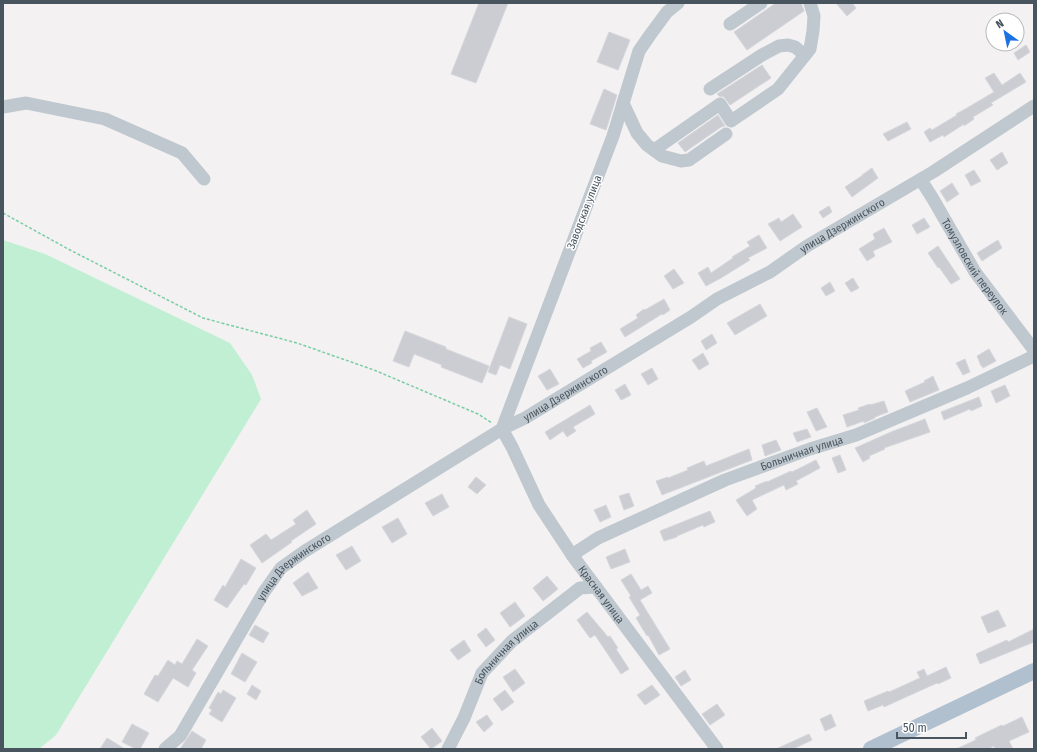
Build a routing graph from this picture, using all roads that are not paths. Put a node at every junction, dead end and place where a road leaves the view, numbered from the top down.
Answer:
1 (678, 3) edge
2 (810, 3) edge
3 (756, 4) edge
4 (730, 24) dead end
5 (805, 55) junction
6 (710, 89) dead end
7 (623, 102) junction
8 (1034, 106) edge
9 (3, 107) edge
10 (726, 134) dead end
11 (654, 150) junction
12 (204, 179) dead end
13 (921, 180) junction
14 (1034, 350) edge
15 (1034, 356) edge
16 (502, 429) junction
17 (572, 554) junction
18 (582, 567) junction
19 (596, 586) junction
20 (580, 588) junction
21 (1034, 671) edge
22 (165, 749) edge
23 (448, 749) edge
24 (718, 749) edge
25 (871, 749) edge

1 - 7 street, Заводская улица
2 - 5 street
3 - 4 street
5 - 6 street
5 - 11 street
7 - 11 street
7 - 16 street, Заводская улица
8 - 13 street, улица Дзержинского
9 - 12 street
10 - 11 street
13 - 14 street, Томузловский переулок
13 - 16 street, улица Дзержинского
15 - 17 street, Больничная улица
16 - 17 street, Красная улица
16 - 22 street, улица Дзержинского
17 - 18 street, Красная улица
18 - 19 street, Красная улица
18 - 20 street
19 - 20 street
19 - 24 street, Красная улица
20 - 23 street, Больничная улица
21 - 25 main road

